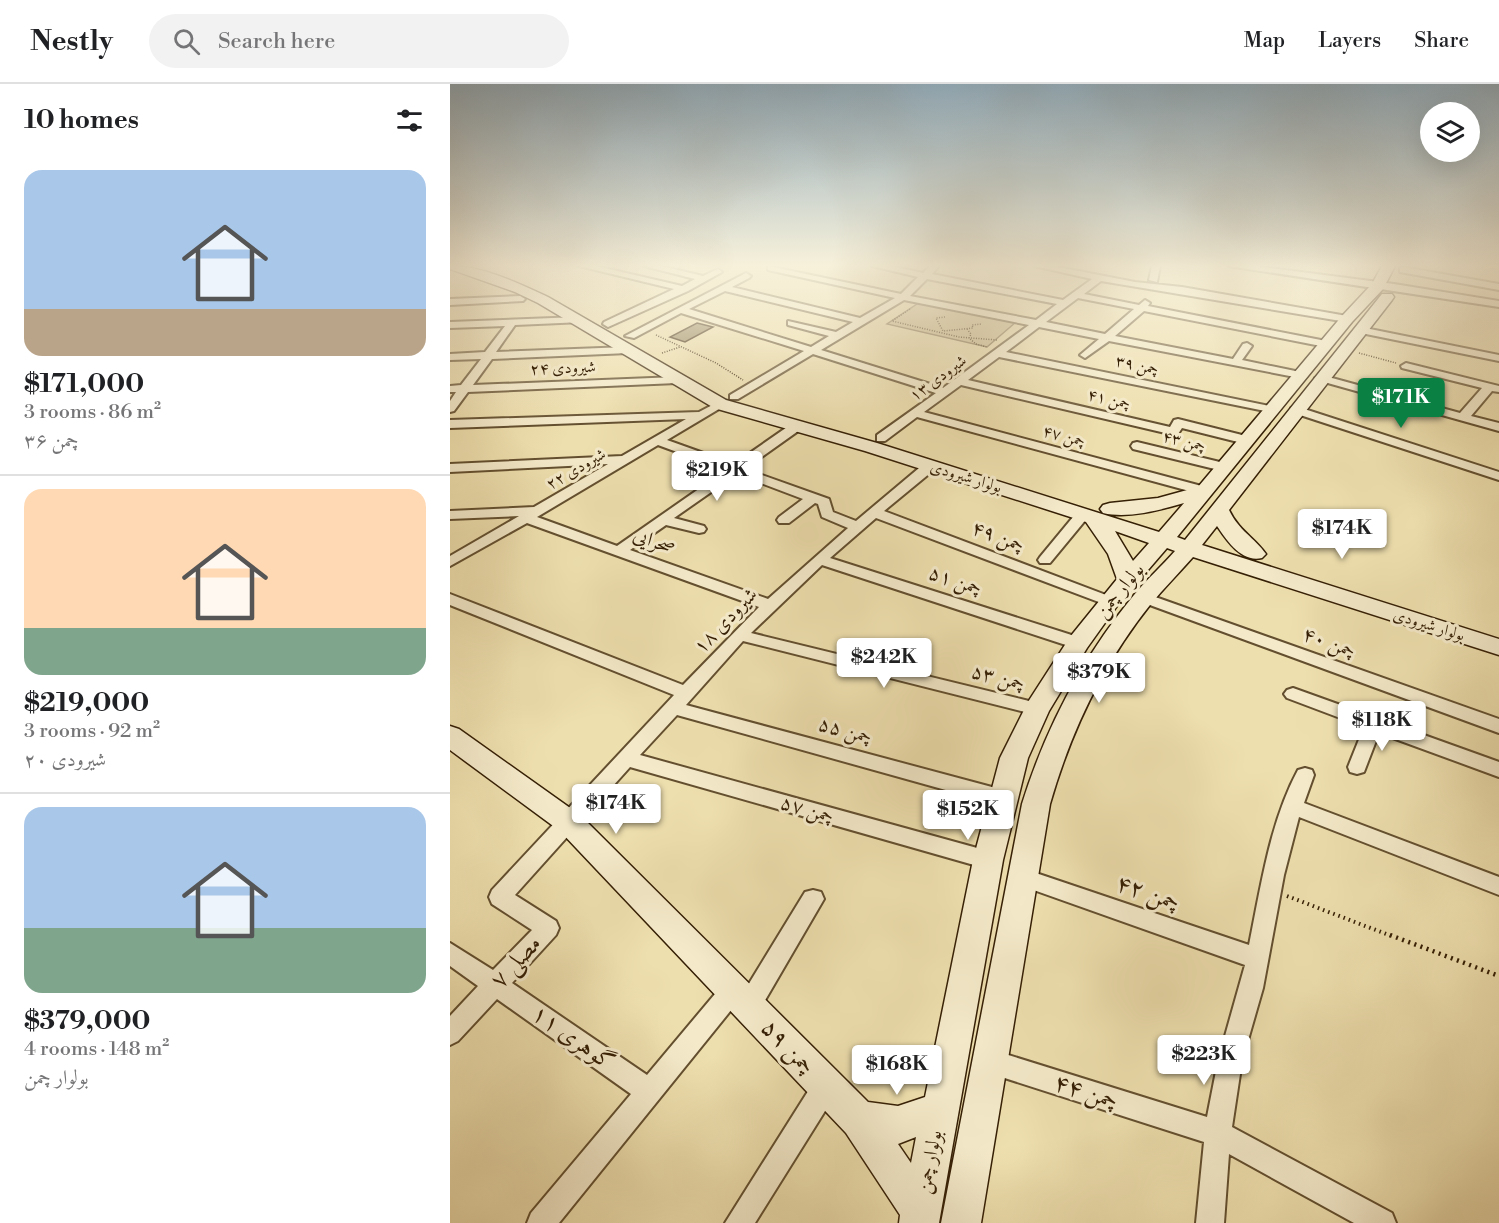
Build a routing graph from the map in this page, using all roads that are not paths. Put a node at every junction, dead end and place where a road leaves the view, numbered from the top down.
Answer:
1 (551, 319) edge
2 (579, 319) edge
3 (599, 319) edge
4 (619, 319) edge
5 (666, 319) edge
6 (712, 319) edge
7 (851, 319) edge
8 (868, 319) edge
9 (1020, 319) edge
10 (1043, 319) edge
11 (1129, 319) edge
12 (1218, 319) edge
13 (1283, 319) edge
14 (1357, 319) edge
15 (863, 322) junction
16 (512, 323) junction
17 (792, 323) dead end
18 (1038, 323) junction
19 (608, 324) junction
20 (450, 325) edge
21 (838, 336) junction
22 (1344, 336) junction
23 (1107, 337) junction
24 (634, 338) junction
25 (1247, 346) dead end
26 (815, 350) junction
27 (999, 352) junction
28 (489, 355) junction
29 (1085, 355) dead end
30 (450, 357) edge
31 (1499, 358) edge
32 (1236, 362) junction
33 (1406, 366) road end
34 (1310, 376) junction
35 (677, 380) junction
36 (959, 381) junction
37 (465, 388) junction
38 (1494, 388) edge
39 (450, 389) edge
40 (945, 392) junction
41 (727, 401) junction
42 (450, 409) edge
43 (1282, 410) junction
44 (916, 413) junction
45 (702, 415) junction
46 (1463, 417) junction
47 (450, 424) edge
48 (797, 426) junction
49 (1499, 427) edge
50 (881, 438) junction
51 (1246, 440) junction
52 (658, 441) junction
53 (1137, 446) dead end
54 (625, 460) junction
55 (930, 466) junction
56 (1223, 467) junction
57 (450, 468) edge
58 (736, 469) junction
59 (1499, 476) edge
60 (813, 498) junction
61 (1211, 500) junction
62 (873, 512) junction
63 (1095, 513) junction
64 (532, 514) junction
65 (450, 515) edge
66 (664, 519) junction
67 (784, 520) dead end
68 (856, 526) junction
69 (699, 529) dead end
70 (1182, 538) junction
71 (619, 551) junction
72 (819, 559) junction
73 (1045, 560) dead end
74 (1251, 561) junction
75 (450, 562) edge
76 (1164, 576) junction
77 (1127, 593) junction
78 (450, 599) edge
79 (769, 605) junction
80 (1499, 630) edge
81 (739, 635) junction
82 (1078, 643) junction
83 (1499, 647) edge
84 (687, 693) junction
85 (1293, 694) dead end
86 (675, 708) junction
87 (1036, 709) junction
88 (1374, 724) junction
89 (1499, 726) edge
90 (450, 736) edge
91 (627, 759) junction
92 (1357, 767) dead end
93 (1499, 770) edge
94 (1305, 775) dead end
95 (1003, 798) junction
96 (1291, 806) junction
97 (570, 823) junction
98 (988, 860) junction
99 (1021, 877) junction
100 (1499, 885) edge
101 (813, 899) dead end
102 (450, 953) edge
103 (1258, 959) junction
104 (496, 985) junction
105 (741, 998) junction
106 (450, 1033) edge
107 (989, 1061) junction
108 (826, 1086) junction
109 (649, 1092) junction
110 (940, 1110) junction
111 (859, 1120) junction
112 (1218, 1134) junction
113 (967, 1216) edge
114 (920, 1217) edge
115 (541, 1223) edge
116 (739, 1223) edge
117 (1210, 1223) edge
118 (1382, 1223) edge

1 - 16 street
2 - 24 main road, بولوار شیرودی
3 - 19 main road, بولوار شیرودی
4 - 19 street
5 - 24 street
6 - 26 street
7 - 15 street
8 - 15 street, شیرودی ۲۲
9 - 18 street
10 - 18 street, شیرودی ۱۳
11 - 23 street
12 - 22 street
13 - 22 street
14 - 22 main road, بولوار چمن
15 - 21 street, شیرودی ۲۲
16 - 20 street
16 - 28 street
17 - 21 street
18 - 23 street
18 - 27 street, شیرودی ۱۳
19 - 24 main road, بولوار شیرودی
21 - 26 street, شیرودی ۲۲
22 - 31 street
22 - 34 main road, بولوار چمن
23 - 29 street
23 - 32 street
24 - 28 street
24 - 35 main road, بولوار شیرودی
24 - 41 main road, بولوار شیرودی
25 - 32 street
26 - 40 street
26 - 41 street, شیرودی ۲۲
27 - 36 street, شیرودی ۱۳
27 - 43 street, چمن ۳۹
28 - 30 street
28 - 37 street
32 - 34 street
33 - 38 street
34 - 43 main road, بولوار چمن
34 - 46 street
35 - 37 street, شیرودی ۲۴
35 - 41 main road, بولوار شیرودی
36 - 40 street, شیرودی ۱۳
36 - 51 street, چمن ۴۱
37 - 39 street, شیرودی ۲۴
37 - 42 street
38 - 46 street
40 - 44 street, شیرودی ۱۳
41 - 45 street, شیرودی ۲۲
41 - 48 main road, بولوار شیرودی
41 - 50 main road, بولوار شیرودی
43 - 51 main road, بولوار چمن
43 - 59 street, چمن ۳۹
43 - 61 main road, بولوار چمن
44 - 50 street, شیرودی ۱۳
44 - 61 street, چمن ۴۷
45 - 47 street
45 - 52 street, شیرودی ۲۲
46 - 49 street
48 - 55 main road, بولوار شیرودی
48 - 58 street
50 - 63 main road, بولوار شیرودی
51 - 56 main road, بولوار چمن
52 - 54 street, شیرودی ۲۲
52 - 58 street
53 - 56 street, چمن ۴۳
54 - 57 street
54 - 64 street, شیرودی ۲۲
55 - 62 street, شیرودی ۱۸
55 - 63 main road, بولوار شیرودی
56 - 61 main road, بولوار چمن
58 - 60 street
58 - 66 street
60 - 67 street
60 - 68 street
61 - 63 main road
61 - 70 main road, بولوار چمن
61 - 74 main road
62 - 68 street, شیرودی ۱۸
62 - 77 street, چمن ۴۹
63 - 70 main road, بولوار شیرودی
63 - 73 street
63 - 77 main road
64 - 65 street
64 - 71 street, صحرایی
64 - 75 street, شیرودی ۲۲
66 - 69 street
66 - 71 street
68 - 72 street, شیرودی ۱۸
70 - 74 main road, بولوار شیرودی
70 - 76 main road, بولوار چمن
70 - 77 main road, بولوار چمن
71 - 79 street, صحرایی
72 - 79 street, شیرودی ۱۸
72 - 82 street, چمن ۵۱
74 - 76 main road
74 - 80 main road, بولوار شیرودی
74 - 83 main road, بولوار شیرودی
76 - 77 main road, بولوار چمن
77 - 82 main road, بولوار چمن
77 - 89 street, چمن ۴۰
77 - 99 main road, بولوار چمن
78 - 84 street
79 - 81 street, شیرودی ۱۸
81 - 84 street, شیرودی ۱۸
81 - 87 street, چمن ۵۳
82 - 87 main road, بولوار چمن
84 - 86 street, شیرودی ۱۸
85 - 88 street
86 - 91 street, شیرودی ۱۸
86 - 95 street, چمن ۵۵
87 - 95 main road, بولوار چمن
88 - 92 street
88 - 93 street
90 - 97 main road, چمن ۵۹
91 - 97 street, شیرودی ۱۸
91 - 98 street, چمن ۵۷
94 - 96 street
95 - 98 main road, بولوار چمن
96 - 100 street
96 - 103 street
97 - 104 street, مصلی ۷
97 - 105 main road, چمن ۵۹
98 - 110 main road, بولوار چمن
99 - 103 street, چمن ۴۲
99 - 107 main road, بولوار چمن
101 - 105 street
102 - 104 street, گوهری ۱۱
103 - 112 street
104 - 106 street, مصلی ۷
104 - 109 street, گوهری ۱۱
105 - 108 main road, چمن ۵۹
105 - 109 street
107 - 112 street, چمن ۴۴
107 - 113 main road, بولوار چمن
108 - 111 main road, چمن ۵۹
108 - 116 street
109 - 115 street
110 - 111 main road
110 - 114 main road, بولوار چمن
111 - 114 main road, چمن ۵۹
112 - 117 street
112 - 118 street, چمن ۴۴

